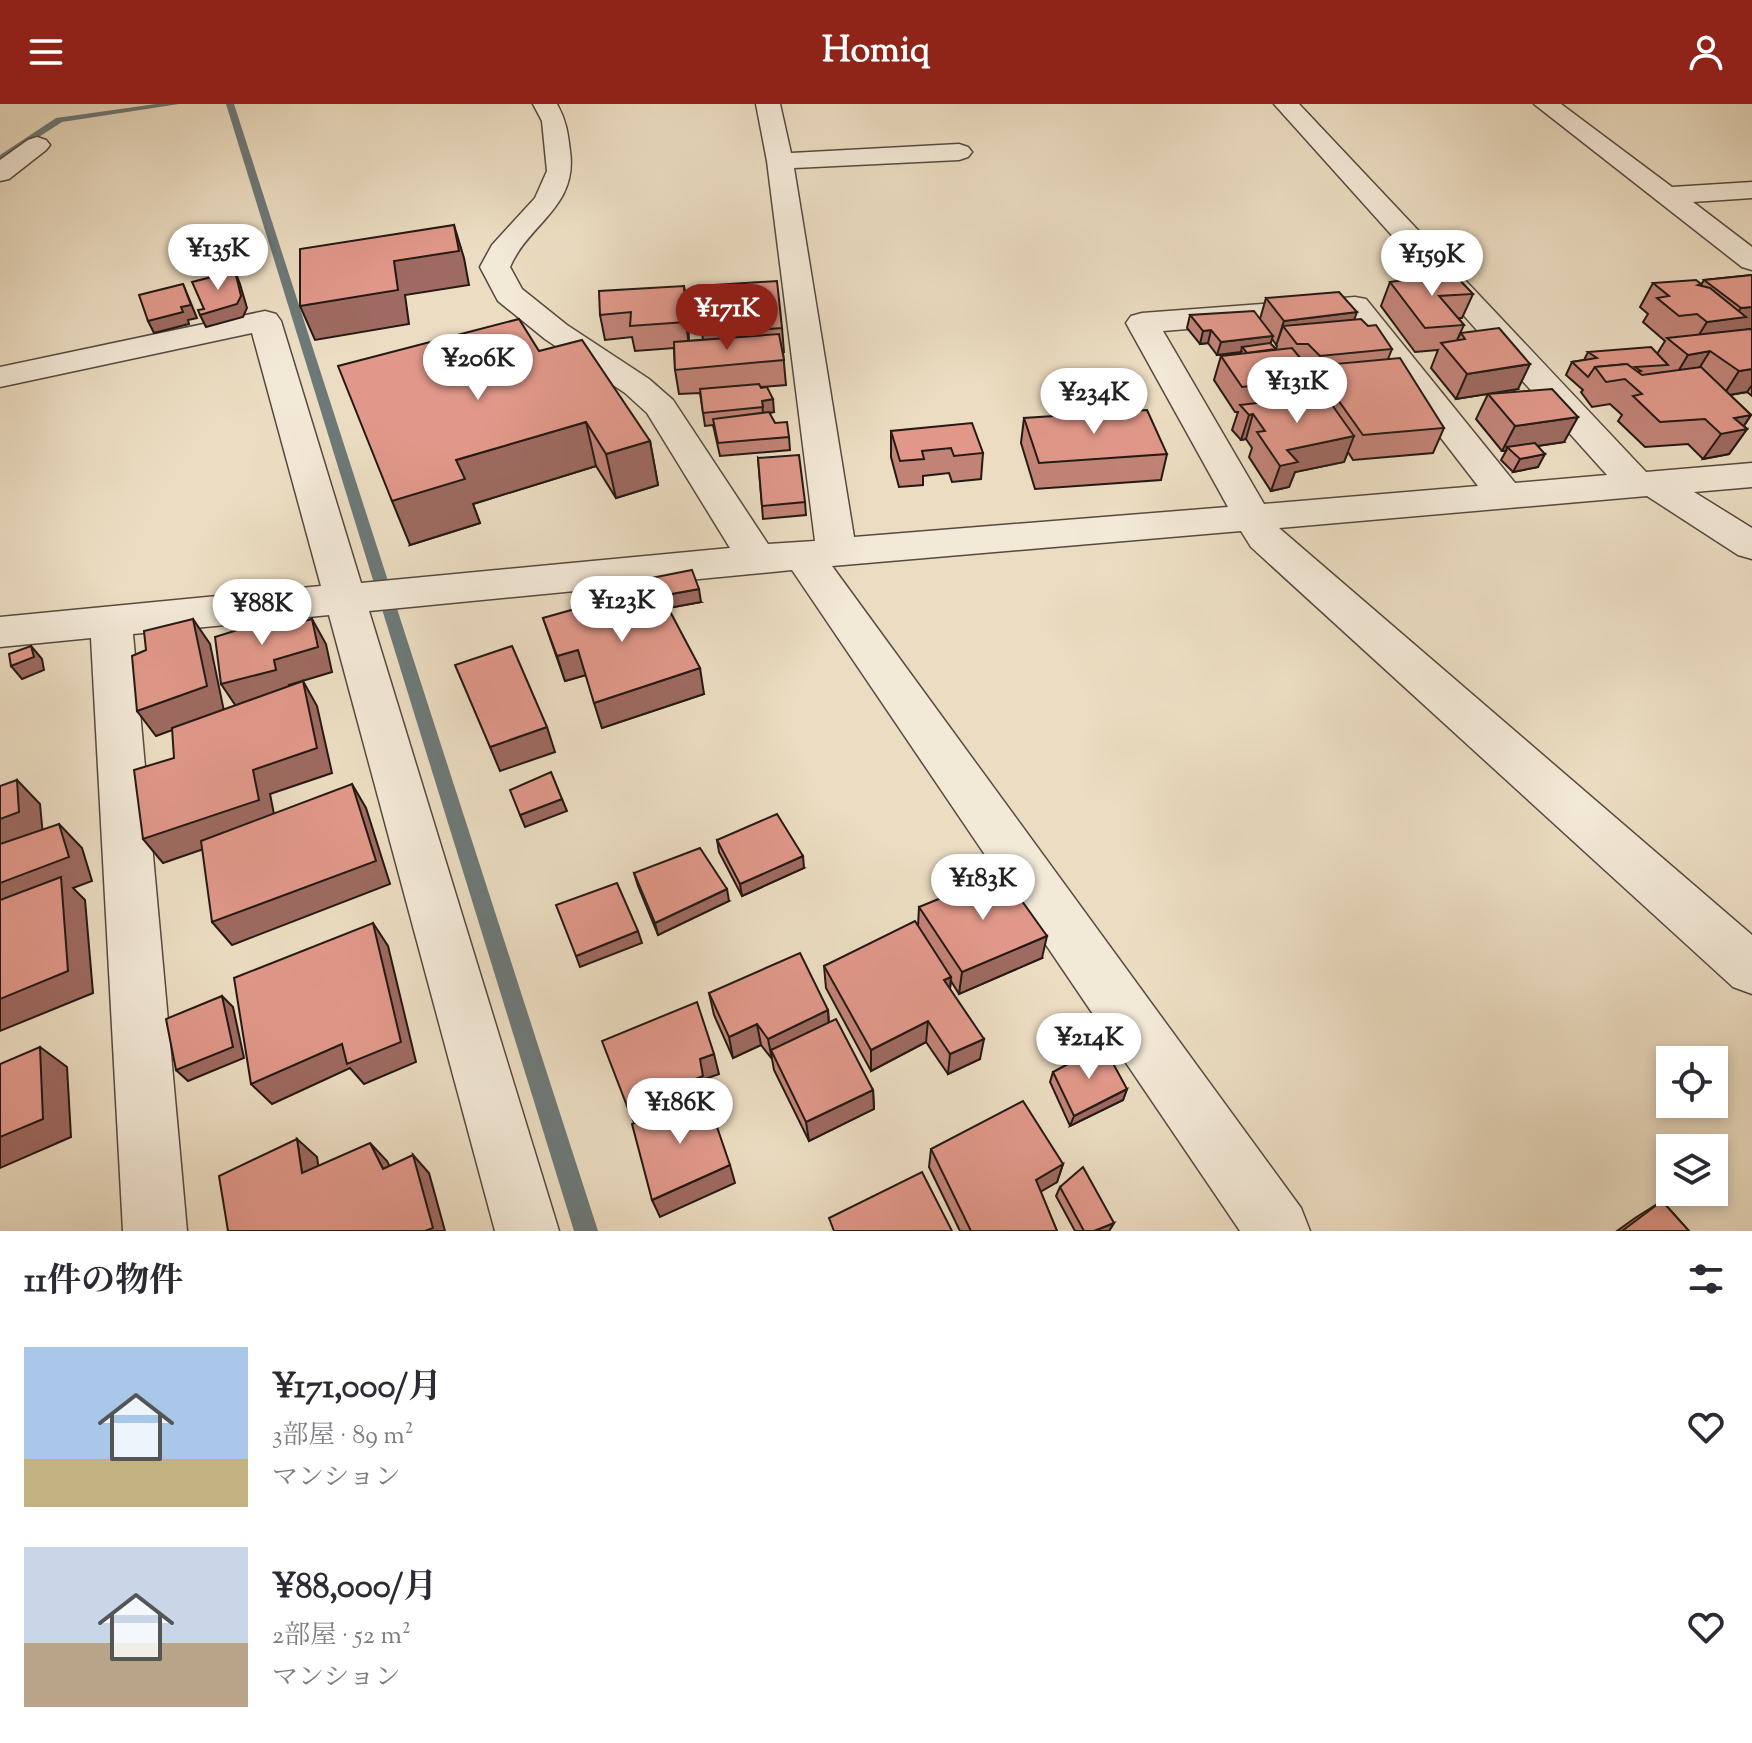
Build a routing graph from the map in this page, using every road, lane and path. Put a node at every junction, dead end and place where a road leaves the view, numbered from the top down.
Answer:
1 (545, 104) edge
2 (768, 104) edge
3 (1286, 104) edge
4 (1546, 104) edge
5 (37, 145) dead end
6 (959, 152) dead end
7 (780, 161) junction
8 (0, 173) edge
9 (1752, 190) edge
10 (1665, 196) junction
11 (1740, 241) edge
12 (1752, 261) edge
13 (0, 377) edge
14 (1752, 475) edge
15 (1645, 483) junction
16 (1505, 495) junction
17 (1251, 516) junction
18 (1752, 546) edge
19 (799, 555) junction
20 (347, 598) junction
21 (111, 623) junction
22 (0, 632) edge
23 (1752, 969) edge
24 (155, 1231) edge
25 (527, 1231) edge
26 (1278, 1231) edge

1 - 19 street
2 - 7 street
3 - 15 street
4 - 10 street
5 - 8 street
6 - 7 street
7 - 19 street
9 - 10 street
10 - 11 street
11 - 12 street
13 - 20 street
14 - 15 street
15 - 16 street
15 - 18 street
16 - 17 street
16 - 17 street
17 - 19 street
17 - 23 street
19 - 20 street
19 - 26 street
20 - 21 street
20 - 25 street
21 - 22 street
21 - 24 street

